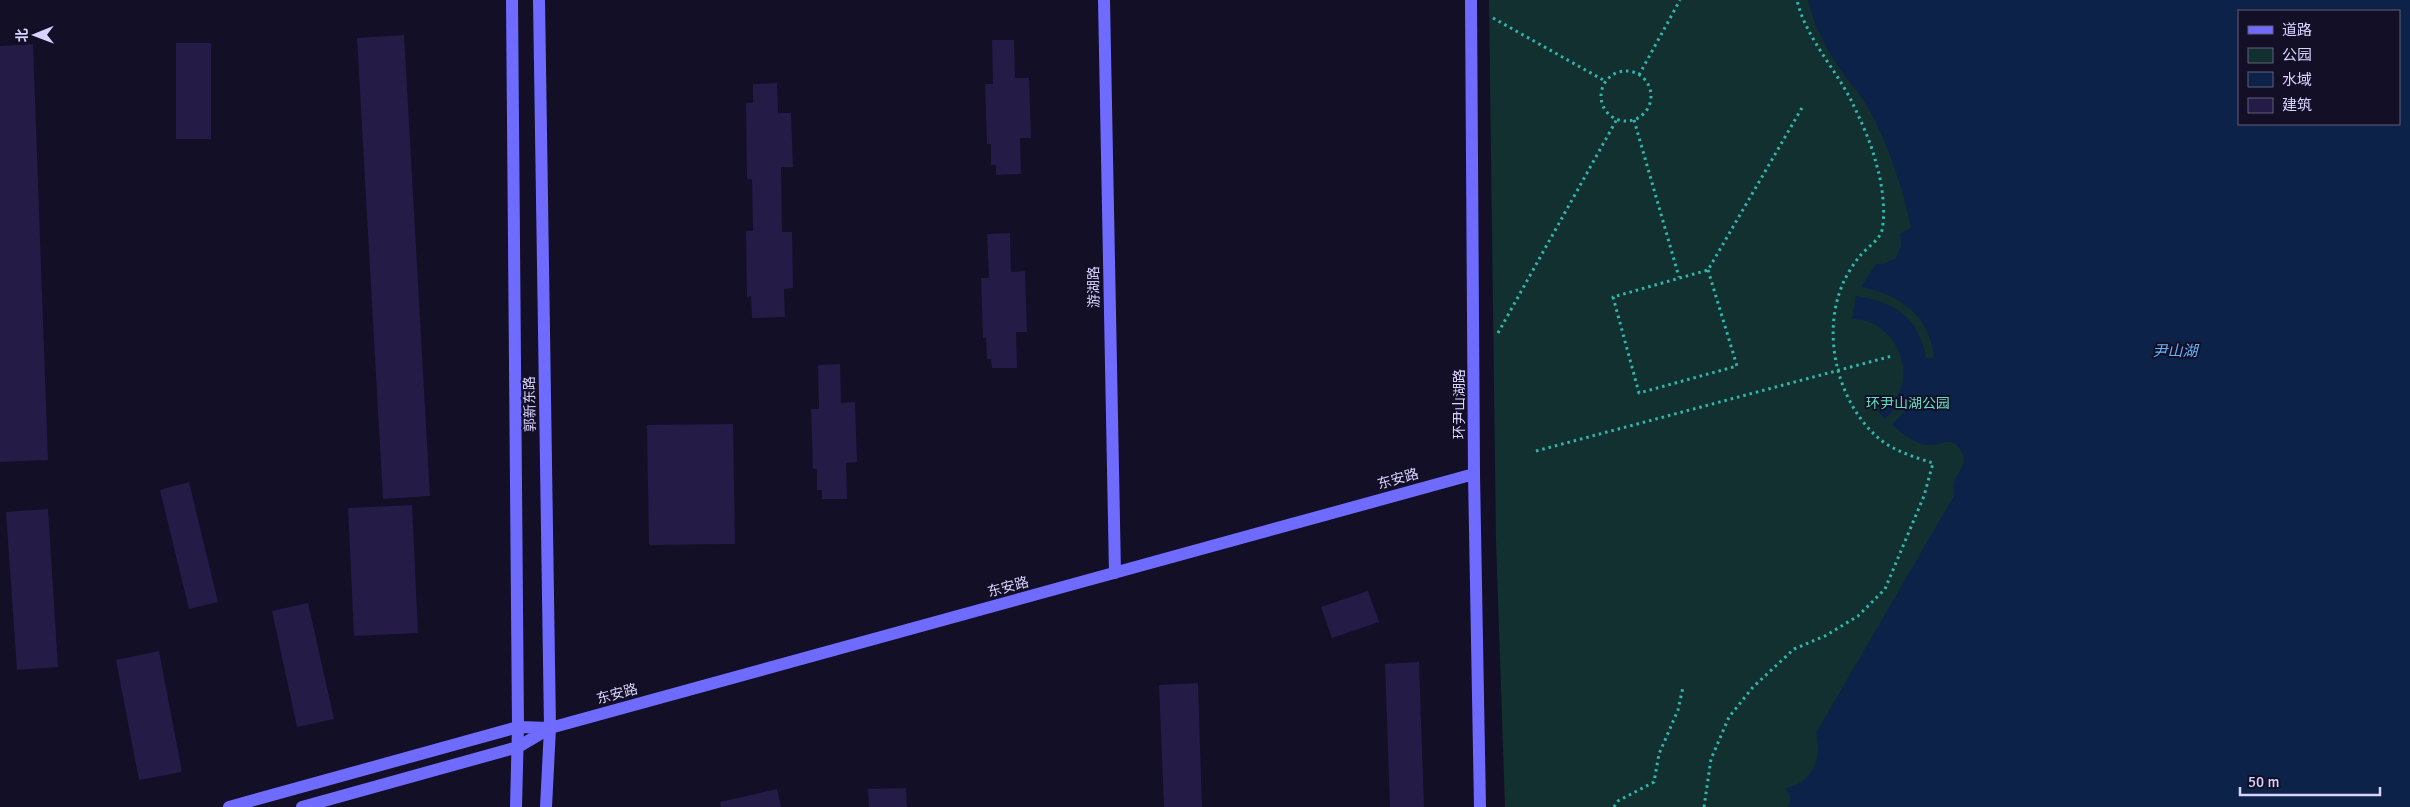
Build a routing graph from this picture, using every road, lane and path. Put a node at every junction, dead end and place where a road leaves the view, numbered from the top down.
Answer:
1 (512, 0) edge
2 (539, 0) edge
3 (1104, 0) edge
4 (1471, 0) edge
5 (1680, 0) edge
6 (1797, 0) edge
7 (1493, 18) dead end
8 (1639, 75) junction
9 (1605, 81) junction
10 (1803, 106) dead end
11 (1617, 119) junction
12 (1634, 120) junction
13 (1708, 270) junction
14 (1679, 277) junction
15 (1498, 333) dead end
16 (1892, 356) dead end
17 (1838, 371) junction
18 (1536, 451) dead end
19 (1474, 474) junction
20 (1115, 573) junction
21 (1683, 687) dead end
22 (518, 727) junction
23 (550, 728) junction
24 (518, 747) junction
25 (229, 807) edge
26 (302, 807) edge
27 (516, 807) edge
28 (546, 807) edge
29 (1480, 807) edge
30 (1614, 807) edge
31 (1704, 807) edge

1 - 22 street, 郭新东路
2 - 23 street, 郭新东路
3 - 20 street, 游湖路
4 - 19 street, 环尹山湖路
5 - 8 path
6 - 17 path
7 - 9 path
8 - 9 path
8 - 12 path
9 - 11 path
10 - 13 path
11 - 12 path
11 - 15 path
12 - 14 path
13 - 14 path
13 - 14 path
16 - 17 path
17 - 18 path
17 - 31 path
19 - 20 street, 东安路
19 - 29 street, 环尹山湖路
20 - 23 street, 东安路
21 - 30 path
22 - 23 street, 东安路
22 - 24 street, 郭新东路
22 - 25 street, 东安路
23 - 24 street, 东安路
23 - 28 street, 郭新东路
24 - 26 street, 东安路
24 - 27 street, 郭新东路

